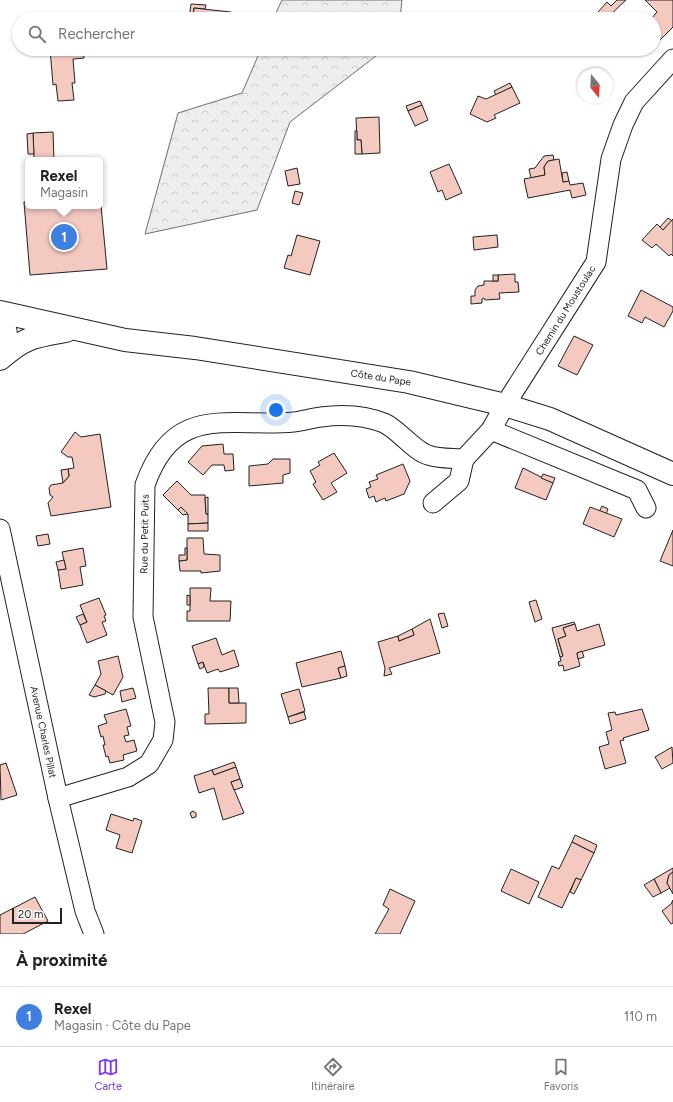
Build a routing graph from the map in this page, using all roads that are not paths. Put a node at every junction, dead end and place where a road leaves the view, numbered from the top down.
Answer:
1 (673, 59) edge
2 (0, 312) edge
3 (0, 318) edge
4 (75, 330) junction
5 (0, 359) edge
6 (505, 405) junction
7 (491, 430) junction
8 (464, 459) junction
9 (673, 474) edge
10 (433, 503) dead end
11 (646, 508) dead end
12 (0, 529) edge
13 (58, 798) junction
14 (94, 934) edge

1 - 6 street, Chemin du Moustoulac
2 - 4 main road, Côte du Pape
3 - 5 main road
4 - 5 main road, Côte du Pape
4 - 6 main road, Côte du Pape
6 - 7 street
6 - 9 main road, Côte du Pape
7 - 8 street
7 - 11 street
8 - 10 street
8 - 13 street, Rue du Petit Puits
12 - 13 street, Avenue Charles Pillat
13 - 14 street, Avenue Charles Pillat

